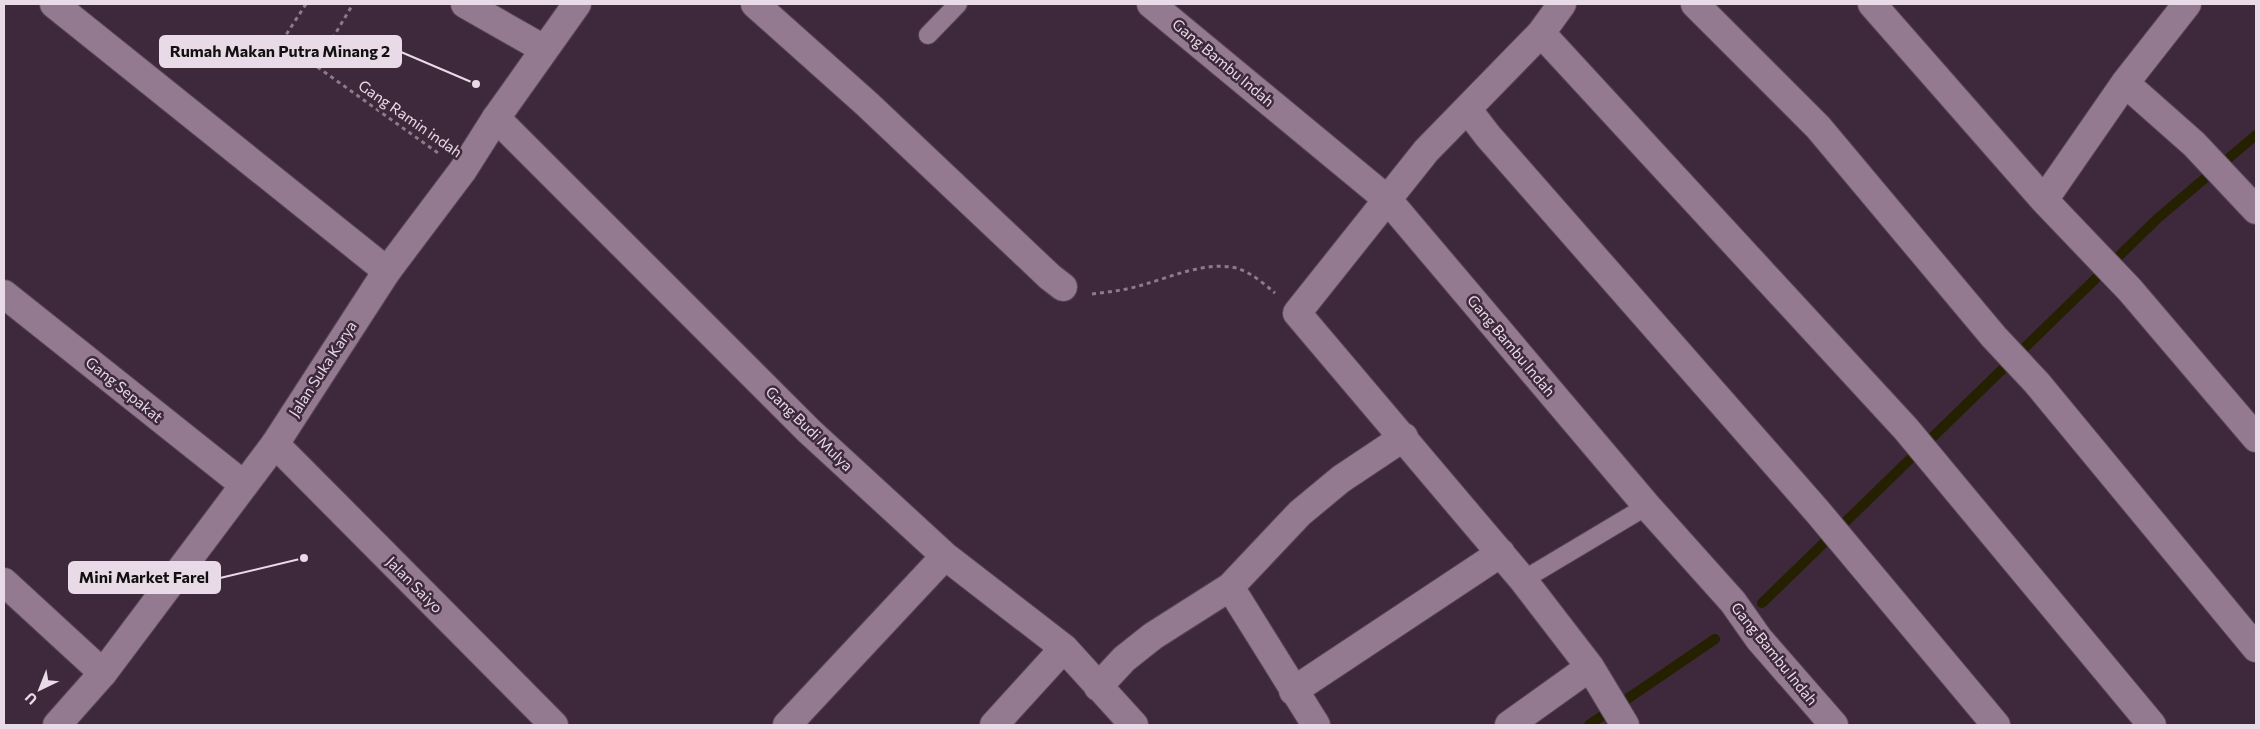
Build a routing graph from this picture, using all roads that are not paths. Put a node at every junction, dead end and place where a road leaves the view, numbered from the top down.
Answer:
1 (54, 4) edge
2 (465, 4) edge
3 (578, 4) edge
4 (756, 4) edge
5 (958, 4) edge
6 (1152, 4) edge
7 (1562, 4) edge
8 (1695, 4) edge
9 (1872, 4) edge
10 (2187, 4) edge
11 (1541, 33) junction
12 (928, 35) dead end
13 (544, 50) junction
14 (2125, 84) junction
15 (1468, 110) junction
16 (496, 118) junction
17 (1388, 200) junction
18 (2044, 200) junction
19 (2254, 206) edge
20 (387, 271) junction
21 (1063, 287) road end
22 (4, 294) edge
23 (1404, 437) junction
24 (2256, 438) edge
25 (275, 444) junction
26 (244, 485) junction
27 (1647, 506) junction
28 (1501, 553) junction
29 (945, 556) junction
30 (1523, 580) junction
31 (4, 582) edge
32 (1230, 587) junction
33 (1064, 648) junction
34 (2256, 648) edge
35 (103, 673) junction
36 (1596, 678) junction
37 (1098, 687) junction
38 (1293, 691) junction
39 (542, 721) edge
40 (1622, 721) edge
41 (58, 725) edge
42 (786, 725) edge
43 (994, 725) edge
44 (1134, 725) edge
45 (1316, 725) edge
46 (1509, 725) edge
47 (1834, 725) edge
48 (1996, 725) edge
49 (2152, 725) edge

1 - 20 street
2 - 13 street
3 - 13 street, Jalan Suka Karya
4 - 21 street
5 - 12 lane
6 - 17 street, Gang Bambu Indah
7 - 11 street
8 - 34 street
9 - 18 street
10 - 14 street
11 - 15 street
11 - 49 street
13 - 16 street, Jalan Suka Karya
14 - 18 street
14 - 19 street
15 - 17 street
15 - 48 street
16 - 20 street, Jalan Suka Karya
16 - 29 street, Gang Budi Mulya
17 - 23 street
17 - 27 street, Gang Bambu Indah
18 - 24 street
20 - 25 street, Jalan Suka Karya
22 - 26 street, Gang Sepakat
23 - 28 street
23 - 32 street
25 - 26 street, Jalan Suka Karya
25 - 39 street, Jalan Saiyo
26 - 35 street, Jalan Suka Karya
27 - 30 lane
27 - 47 street, Gang Bambu Indah
28 - 30 street
28 - 38 street
29 - 33 street, Gang Budi Mulya
29 - 42 street
30 - 36 street
31 - 35 street
32 - 37 street
32 - 38 street
33 - 37 street, Gang Budi Mulya
33 - 43 street
35 - 41 street, Jalan Suka Karya
36 - 40 street
36 - 46 street
37 - 44 street, Gang Budi Mulya
38 - 45 street

